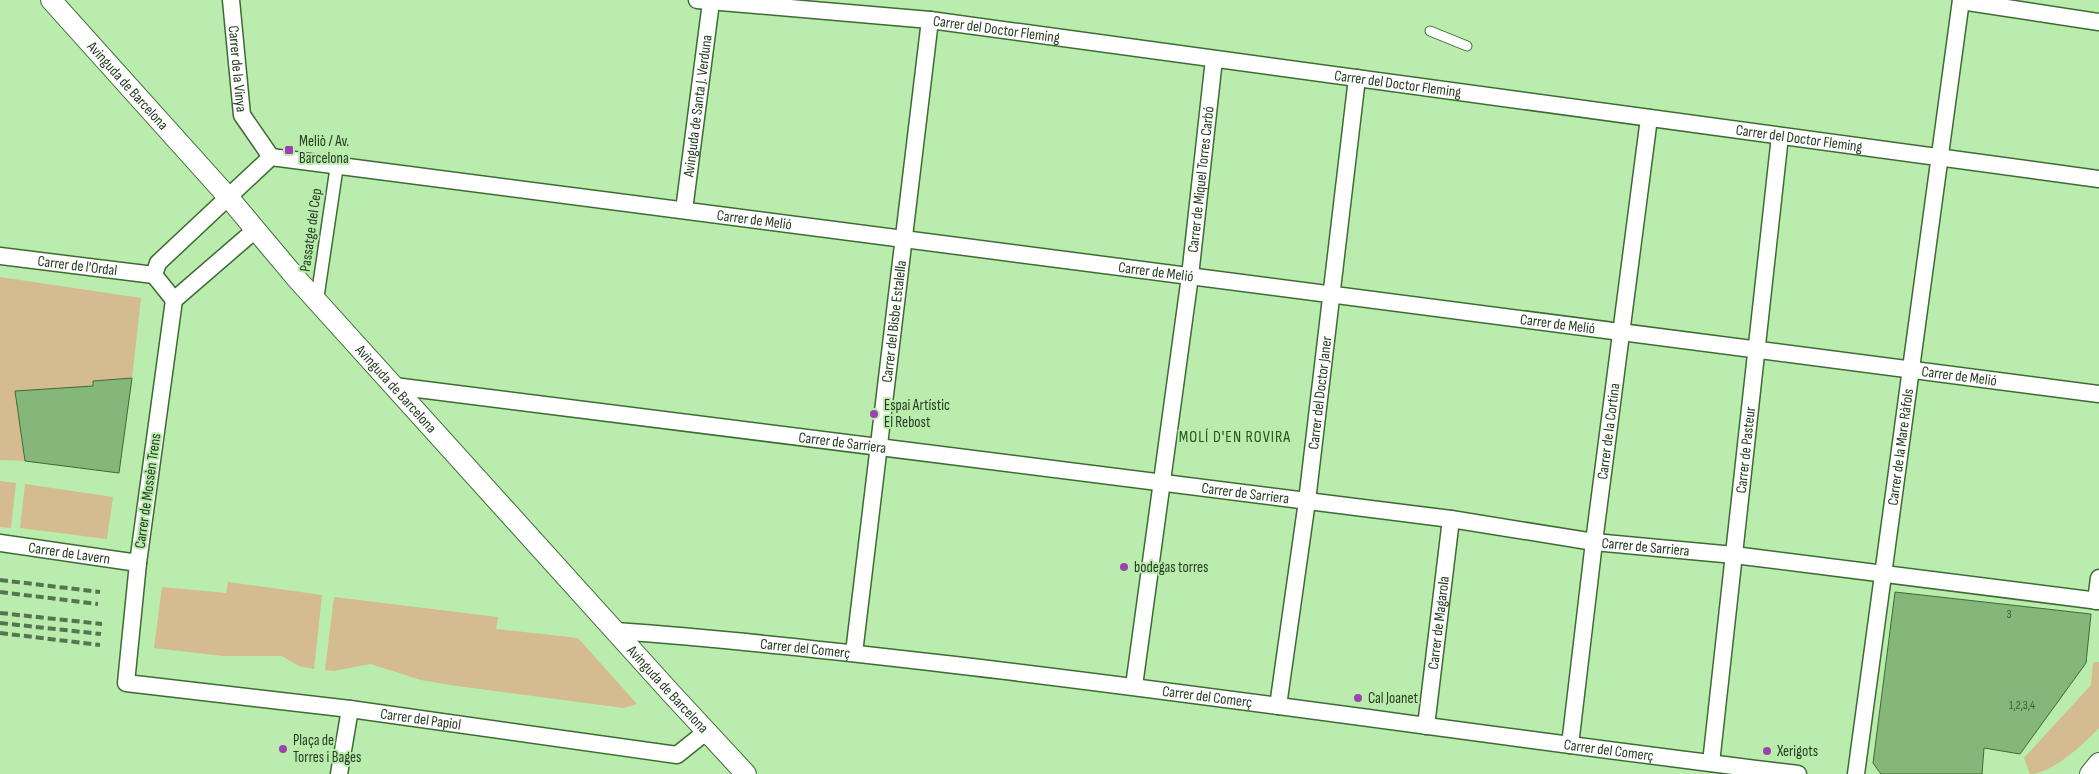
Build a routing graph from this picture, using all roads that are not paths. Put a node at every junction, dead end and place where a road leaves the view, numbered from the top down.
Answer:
1 (51, 0) edge
2 (231, 0) edge
3 (1961, 0) edge
4 (704, 1) edge
5 (930, 20) junction
6 (2099, 22) edge
7 (1430, 31) dead end
8 (1467, 46) dead end
9 (1214, 59) junction
10 (1358, 78) junction
11 (1649, 118) junction
12 (1780, 136) junction
13 (271, 157) junction
14 (1939, 158) junction
15 (337, 165) junction
16 (2099, 179) edge
17 (229, 198) junction
18 (684, 210) junction
19 (255, 230) junction
20 (903, 239) junction
21 (0, 256) edge
22 (154, 275) junction
23 (1190, 276) junction
24 (1333, 294) junction
25 (174, 300) junction
26 (317, 300) junction
27 (1622, 332) junction
28 (1756, 350) junction
29 (1911, 369) junction
30 (394, 386) junction
31 (2099, 394) edge
32 (879, 447) junction
33 (1161, 483) junction
34 (1308, 501) junction
35 (1451, 519) junction
36 (1594, 542) junction
37 (0, 543) edge
38 (1734, 555) junction
39 (138, 563) junction
40 (1883, 574) junction
41 (2099, 578) edge
42 (2098, 601) edge
43 (616, 630) junction
44 (854, 654) junction
45 (126, 683) joint
46 (1134, 686) junction
47 (1278, 706) junction
48 (350, 709) junction
49 (1426, 726) junction
50 (707, 731) junction
51 (1570, 745) junction
52 (1711, 763) junction
53 (2099, 763) edge
54 (339, 774) edge
55 (746, 774) edge
56 (1798, 774) edge
57 (1856, 774) edge
58 (2090, 774) edge

1 - 17 street, Avinguda de Barcelona
2 - 13 street, Carrer de la Vinya
3 - 6 street
3 - 14 street, Carrer de la Mare Ràfols
4 - 5 street, Carrer del Doctor Fleming
4 - 18 street, Avinguda de Santa J. Verduna
5 - 9 street, Carrer del Doctor Fleming
5 - 20 street, Carrer del Bisbe Estalella
7 - 8 lane
9 - 10 street, Carrer del Doctor Fleming
9 - 23 street, Carrer de Miquel Torres Carbó
10 - 11 street, Carrer del Doctor Fleming
10 - 24 street, Carrer del Doctor Janer
11 - 12 street, Carrer del Doctor Fleming
11 - 27 street, Carrer de la Cortina
12 - 14 street, Carrer del Doctor Fleming
12 - 28 street, Carrer de Pasteur
13 - 15 street, Carrer de Melió
13 - 17 street
14 - 16 street, Carrer del Doctor Fleming
14 - 29 street, Carrer de la Mare Ràfols
15 - 18 street, Carrer de Melió
15 - 26 street, Passatge del Cep
17 - 19 street, Avinguda de Barcelona
17 - 22 street
18 - 20 street, Carrer de Melió
19 - 25 street
19 - 26 street, Avinguda de Barcelona
20 - 23 street, Carrer de Melió
20 - 32 street, Carrer del Bisbe Estalella
21 - 22 street, Carrer de l'Ordal
22 - 25 street
23 - 24 street, Carrer de Melió
23 - 33 street, Carrer de Miquel Torres Carbó
24 - 27 street, Carrer de Melió
24 - 34 street, Carrer del Doctor Janer
25 - 39 street, Carrer de Mossèn Trens
26 - 30 street, Avinguda de Barcelona
27 - 28 street, Carrer de Melió
27 - 36 street, Carrer de la Cortina
28 - 29 street, Carrer de Melió
28 - 38 street, Carrer de Pasteur
29 - 31 street, Carrer de Melió
29 - 40 street, Carrer de la Mare Ràfols
30 - 32 street, Carrer de Sarriera
30 - 43 street, Avinguda de Barcelona
32 - 33 street, Carrer de Sarriera
32 - 44 street, Carrer del Bisbe Estalella
33 - 34 street, Carrer de Sarriera
33 - 46 street, Carrer de Miquel Torres Carbó
34 - 35 street, Carrer de Sarriera
34 - 47 street, Carrer del Doctor Janer
35 - 36 street, Carrer de Sarriera
35 - 49 street, Carrer de Magarola
36 - 38 street, Carrer de Sarriera
36 - 51 street, Carrer de la Cortina
37 - 39 street, Carrer de Lavern
38 - 40 street, Carrer de Sarriera
38 - 52 street, Carrer de Pasteur
39 - 45 street, Carrer de Mossèn Trens
40 - 42 street, Carrer de Sarriera
40 - 57 street, Carrer de la Mare Ràfols
41 - 42 street
43 - 44 street, Carrer del Comerç
43 - 50 street, Avinguda de Barcelona
44 - 46 street, Carrer del Comerç
45 - 48 street, Carrer del Papiol
46 - 47 street, Carrer del Comerç
47 - 49 street, Carrer del Comerç
48 - 50 street, Carrer del Papiol
48 - 54 street
49 - 51 street, Carrer del Comerç
50 - 55 street, Avinguda de Barcelona
51 - 52 street, Carrer del Comerç
52 - 56 street, Carrer del Comerç
53 - 58 street

